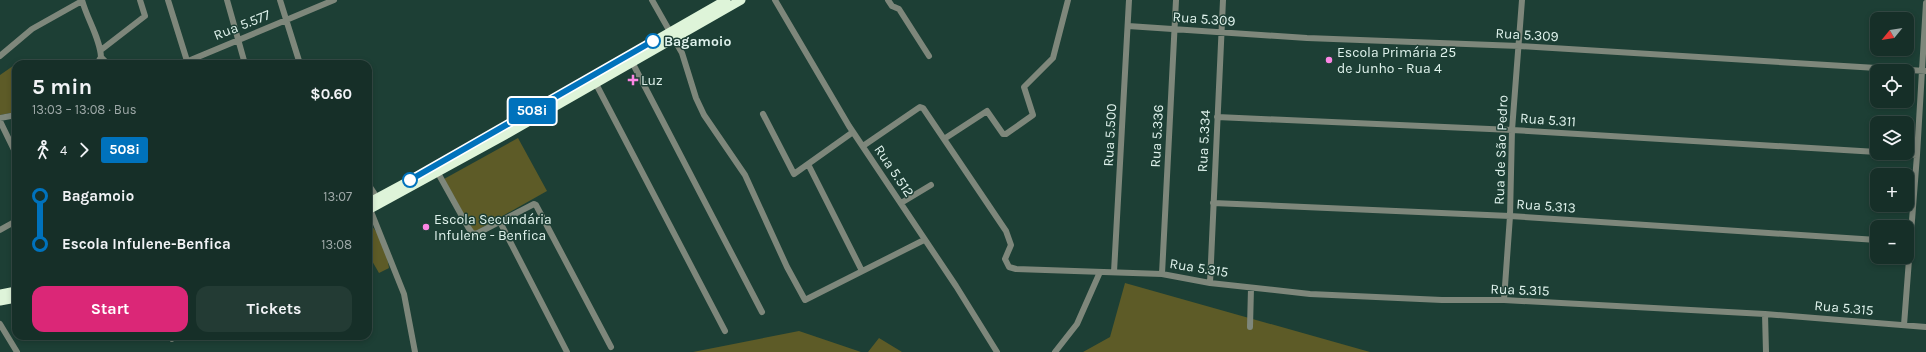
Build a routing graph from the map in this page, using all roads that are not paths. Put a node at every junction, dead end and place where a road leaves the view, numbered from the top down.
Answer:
1 (82, 0) edge
2 (140, 0) edge
3 (168, 0) edge
4 (227, 0) edge
5 (280, 0) edge
6 (334, 0) edge
7 (652, 0) edge
8 (726, 0) edge
9 (741, 0) edge
10 (775, 0) edge
11 (888, 0) edge
12 (1068, 0) edge
13 (1129, 0) edge
14 (1176, 0) edge
15 (1223, 0) edge
16 (1522, 0) edge
17 (1926, 3) edge
18 (287, 19) junction
19 (695, 23) junction
20 (1128, 26) junction
21 (1174, 28) junction
22 (1221, 33) junction
23 (673, 35) junction
24 (239, 40) junction
25 (1519, 46) junction
26 (101, 54) junction
27 (0, 56) edge
28 (929, 56) dead end
29 (99, 60) edge
30 (105, 60) edge
31 (184, 60) edge
32 (192, 60) edge
33 (244, 60) edge
34 (299, 60) edge
35 (632, 62) junction
36 (1924, 71) edge
37 (595, 82) junction
38 (763, 114) dead end
39 (12, 116) edge
40 (1217, 116) junction
41 (0, 118) edge
42 (0, 121) edge
43 (1512, 130) junction
44 (853, 132) junction
45 (944, 138) junction
46 (12, 146) edge
47 (863, 146) junction
48 (1870, 152) edge
49 (1914, 155) edge
50 (1917, 155) junction
51 (808, 164) junction
52 (438, 173) junction
53 (931, 185) dead end
54 (372, 190) edge
55 (378, 199) junction
56 (901, 203) junction
57 (1213, 203) junction
58 (372, 204) edge
59 (372, 206) edge
60 (372, 214) edge
61 (1510, 216) junction
62 (1910, 220) edge
63 (500, 222) junction
64 (12, 223) edge
65 (0, 230) edge
66 (924, 240) junction
67 (1870, 240) edge
68 (1907, 264) edge
69 (862, 271) junction
70 (1100, 272) junction
71 (1114, 272) junction
72 (1162, 274) junction
73 (1210, 282) junction
74 (1251, 288) junction
75 (12, 292) edge
76 (0, 294) edge
77 (12, 299) edge
78 (1504, 300) junction
79 (0, 301) edge
80 (762, 312) dead end
81 (1765, 314) junction
82 (0, 324) edge
83 (1904, 325) junction
84 (1250, 327) dead end
85 (1926, 327) edge
86 (725, 331) dead end
87 (611, 347) dead end
88 (17, 352) edge
89 (415, 352) edge
90 (568, 352) edge
91 (997, 352) edge
92 (1055, 352) edge
93 (1766, 352) edge

1 - 26 street
1 - 27 street
2 - 26 street
3 - 31 street
4 - 24 street
5 - 18 street
6 - 18 street, Rua 5.577
7 - 23 street
8 - 19 highway
9 - 19 highway
10 - 44 street, Rua 5.512
11 - 28 street
12 - 45 street
13 - 20 street, Rua 5.500
14 - 21 street, Rua 5.336
15 - 22 street, Rua 5.334
16 - 25 street, Rua de São Pedro
17 - 36 street
18 - 24 street, Rua 5.577
18 - 34 street
19 - 23 highway
20 - 21 street, Rua 5.309
20 - 71 street, Rua 5.500
21 - 22 street, Rua 5.309
21 - 72 street, Rua 5.336
22 - 25 street, Rua 5.309
22 - 40 street, Rua 5.334
23 - 35 highway
23 - 55 highway
23 - 69 street
24 - 32 street, Rua 5.577
24 - 33 street
25 - 36 street, Rua 5.309
25 - 43 street, Rua de São Pedro
26 - 29 street
26 - 30 street
35 - 37 highway
35 - 80 street
36 - 50 street
37 - 52 highway
37 - 86 street
38 - 51 street
39 - 41 street
40 - 43 street, Rua 5.311
40 - 57 street, Rua 5.334
42 - 46 street
43 - 48 street, Rua 5.311
43 - 61 street, Rua de São Pedro
44 - 47 street, Rua 5.512
44 - 51 street
45 - 47 street
45 - 70 street, Rua 5.315
47 - 56 street, Rua 5.512
49 - 50 street
50 - 62 street
51 - 69 street
52 - 59 highway
52 - 63 street
53 - 56 street
54 - 55 street
55 - 58 highway
56 - 66 street, Rua 5.512
57 - 61 street, Rua 5.313
57 - 73 street, Rua 5.334
60 - 89 street
61 - 67 street, Rua 5.313
61 - 78 street, Rua de São Pedro
63 - 87 street
63 - 90 street
64 - 65 street
66 - 69 street
66 - 91 street, Rua 5.512
68 - 83 street
70 - 71 street, Rua 5.315
70 - 92 street
71 - 72 street, Rua 5.315
72 - 73 street, Rua 5.315
73 - 74 street, Rua 5.315
74 - 78 street, Rua 5.315
74 - 84 street
75 - 76 highway
77 - 79 highway
78 - 81 street, Rua 5.315
81 - 83 street, Rua 5.315
81 - 93 street
82 - 88 street
83 - 85 street, Rua 5.315

